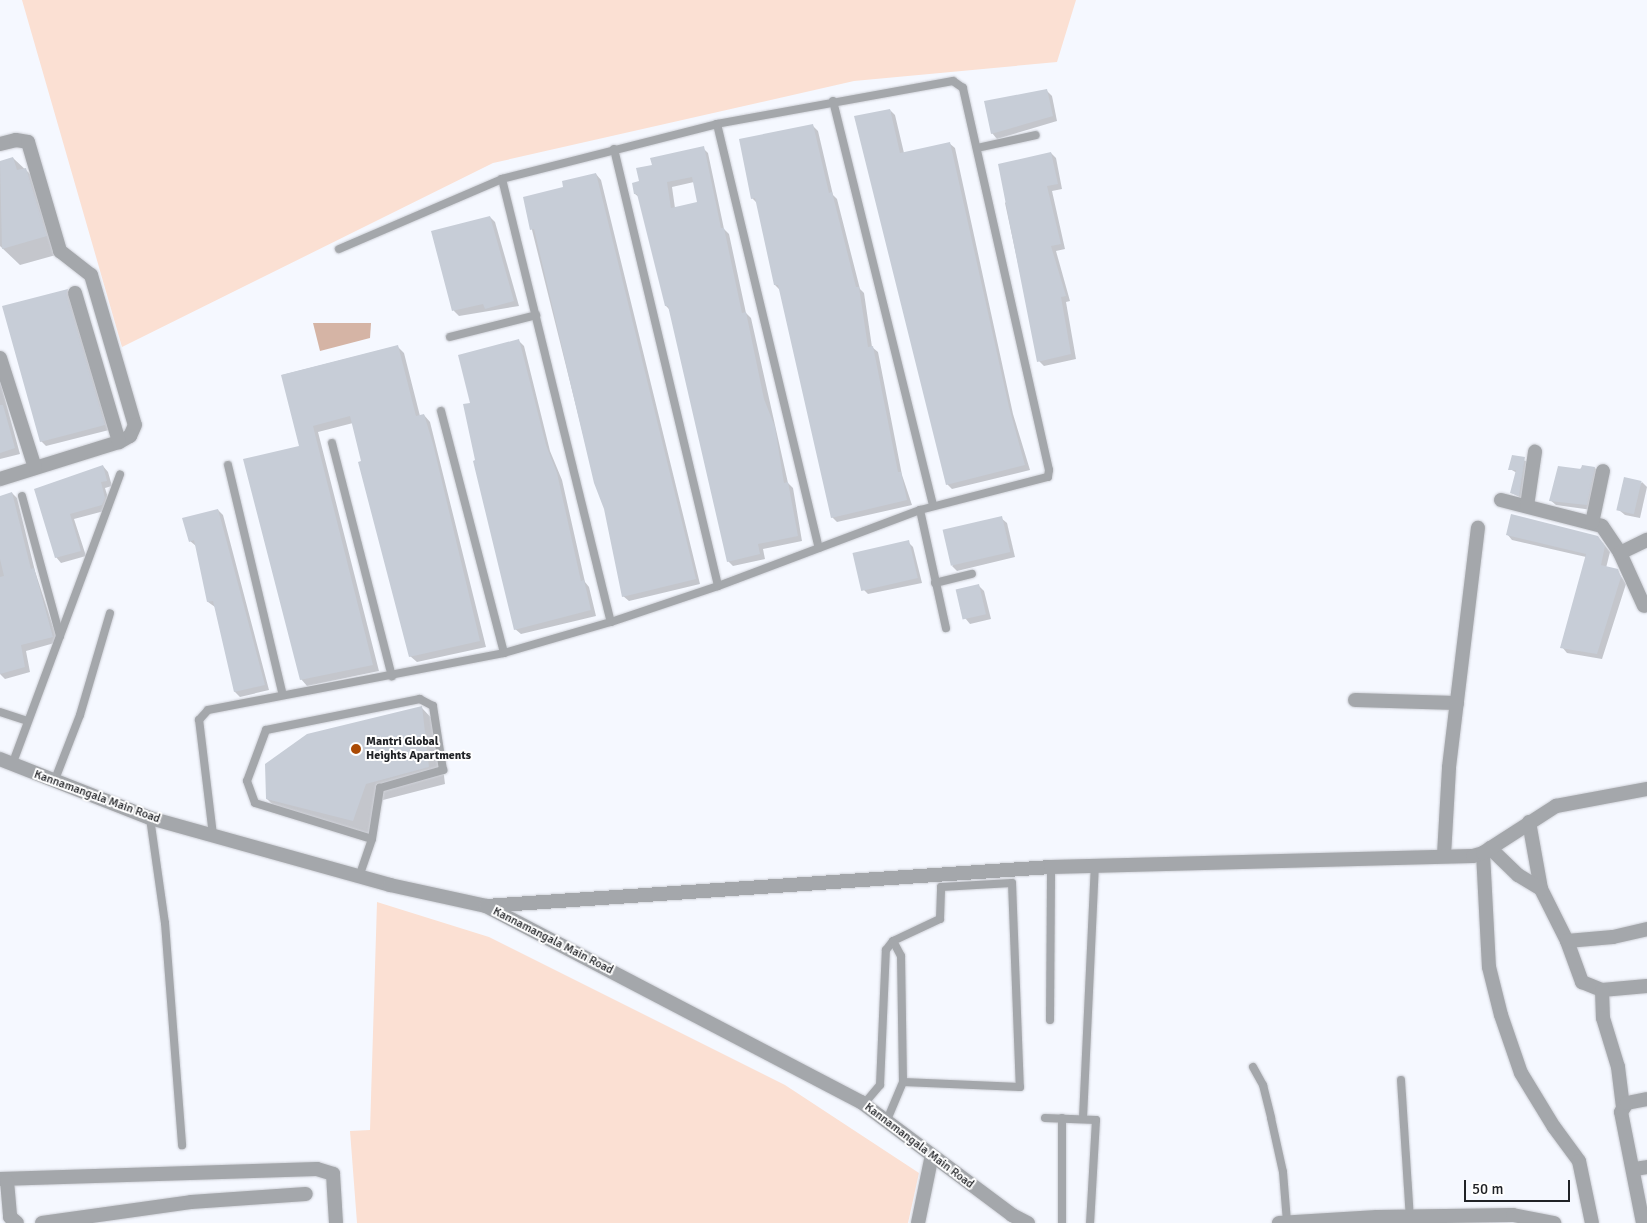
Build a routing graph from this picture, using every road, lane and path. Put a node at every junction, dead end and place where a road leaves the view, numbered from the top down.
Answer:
1 (833, 101) junction
2 (717, 124) junction
3 (1036, 135) dead end
4 (0, 144) edge
5 (977, 148) junction
6 (614, 150) junction
7 (502, 179) junction
8 (339, 249) dead end
9 (75, 294) dead end
10 (536, 316) junction
11 (450, 337) dead end
12 (0, 358) edge
13 (441, 411) dead end
14 (119, 442) junction
15 (332, 443) dead end
16 (1535, 452) dead end
17 (228, 465) dead end
18 (35, 468) junction
19 (1603, 471) dead end
20 (120, 474) dead end
21 (0, 478) edge
22 (22, 496) dead end
23 (1501, 500) dead end
24 (933, 506) junction
25 (1527, 506) junction
26 (920, 510) junction
27 (1592, 523) junction
28 (1478, 528) dead end
29 (1647, 540) edge
30 (819, 548) junction
31 (1620, 553) junction
32 (972, 574) dead end
33 (935, 583) junction
34 (718, 586) junction
35 (1644, 606) dead end
36 (110, 613) dead end
37 (611, 622) junction
38 (946, 628) dead end
39 (60, 636) junction
40 (504, 654) junction
41 (392, 676) junction
42 (283, 695) junction
43 (1355, 700) dead end
44 (1457, 703) junction
45 (0, 712) edge
46 (28, 721) junction
47 (6, 762) edge
48 (54, 782) junction
49 (1647, 789) edge
50 (150, 818) junction
51 (1530, 822) junction
52 (213, 835) junction
53 (372, 840) junction
54 (1487, 851) junction
55 (1444, 855) junction
56 (1051, 867) junction
57 (1095, 868) junction
58 (359, 877) junction
59 (1541, 889) junction
60 (486, 906) junction
61 (1647, 929) edge
62 (893, 941) junction
63 (1567, 941) junction
64 (1647, 986) edge
65 (1602, 990) junction
66 (1050, 1020) dead end
67 (1253, 1067) dead end
68 (1401, 1080) dead end
69 (904, 1082) junction
70 (1647, 1099) edge
71 (864, 1104) junction
72 (1623, 1106) junction
73 (1045, 1118) dead end
74 (1062, 1118) junction
75 (1084, 1118) junction
76 (887, 1120) junction
77 (182, 1145) dead end
78 (932, 1155) junction
79 (1641, 1168) edge
80 (3, 1180) edge
81 (306, 1194) dead end
82 (1494, 1219) edge
83 (1410, 1220) edge
84 (1287, 1222) edge
85 (17, 1223) edge
86 (42, 1223) edge
87 (336, 1223) edge
88 (918, 1223) edge
89 (1028, 1223) edge
90 (1062, 1223) edge
91 (1090, 1223) edge
92 (1279, 1223) edge
93 (1554, 1223) edge
94 (1592, 1223) edge
95 (1643, 1223) edge

1 - 2 lane
1 - 5 lane
1 - 24 lane
2 - 6 lane
2 - 30 lane
3 - 5 lane
4 - 14 street
5 - 24 lane
6 - 7 lane
6 - 34 lane
7 - 8 lane
7 - 10 lane
9 - 14 street
10 - 11 lane
10 - 37 lane
12 - 18 street
13 - 40 lane
14 - 18 street
15 - 41 lane
16 - 25 street
17 - 42 lane
18 - 21 street
19 - 27 street
20 - 39 lane
22 - 39 lane
23 - 25 street
24 - 26 lane
25 - 27 street
26 - 30 lane
26 - 33 lane
27 - 31 street
28 - 44 street
29 - 31 street
30 - 34 lane
31 - 35 street
32 - 33 lane
33 - 38 lane
34 - 37 lane
36 - 48 lane
37 - 40 lane
39 - 46 lane
40 - 41 lane
41 - 42 lane
42 - 52 lane
43 - 44 street
44 - 55 street
45 - 46 lane
46 - 47 lane
47 - 48 street, Kannamangala Main Road
48 - 50 street, Kannamangala Main Road
49 - 51 street
50 - 52 street, Kannamangala Main Road
50 - 77 lane
51 - 54 street
51 - 59 street
52 - 58 street, Kannamangala Main Road
53 - 53 lane
53 - 58 lane
54 - 55 street
54 - 59 street
54 - 94 street
55 - 57 street
56 - 57 street
56 - 60 street
56 - 66 lane
57 - 75 lane
58 - 60 street, Kannamangala Main Road
59 - 63 street
60 - 71 street, Kannamangala Main Road
61 - 63 street
62 - 69 lane
62 - 69 lane
62 - 71 lane
63 - 65 street
64 - 65 street
65 - 72 street
67 - 84 lane
68 - 83 lane
69 - 76 lane
70 - 72 street
71 - 76 street, Kannamangala Main Road
72 - 79 street
73 - 74 lane
74 - 75 lane
74 - 90 lane
75 - 91 lane
76 - 78 street, Kannamangala Main Road
78 - 88 street
78 - 89 street, Kannamangala Main Road
79 - 95 street
80 - 85 street
80 - 87 street
81 - 86 street
82 - 83 street
82 - 93 street
83 - 84 street
84 - 92 street

